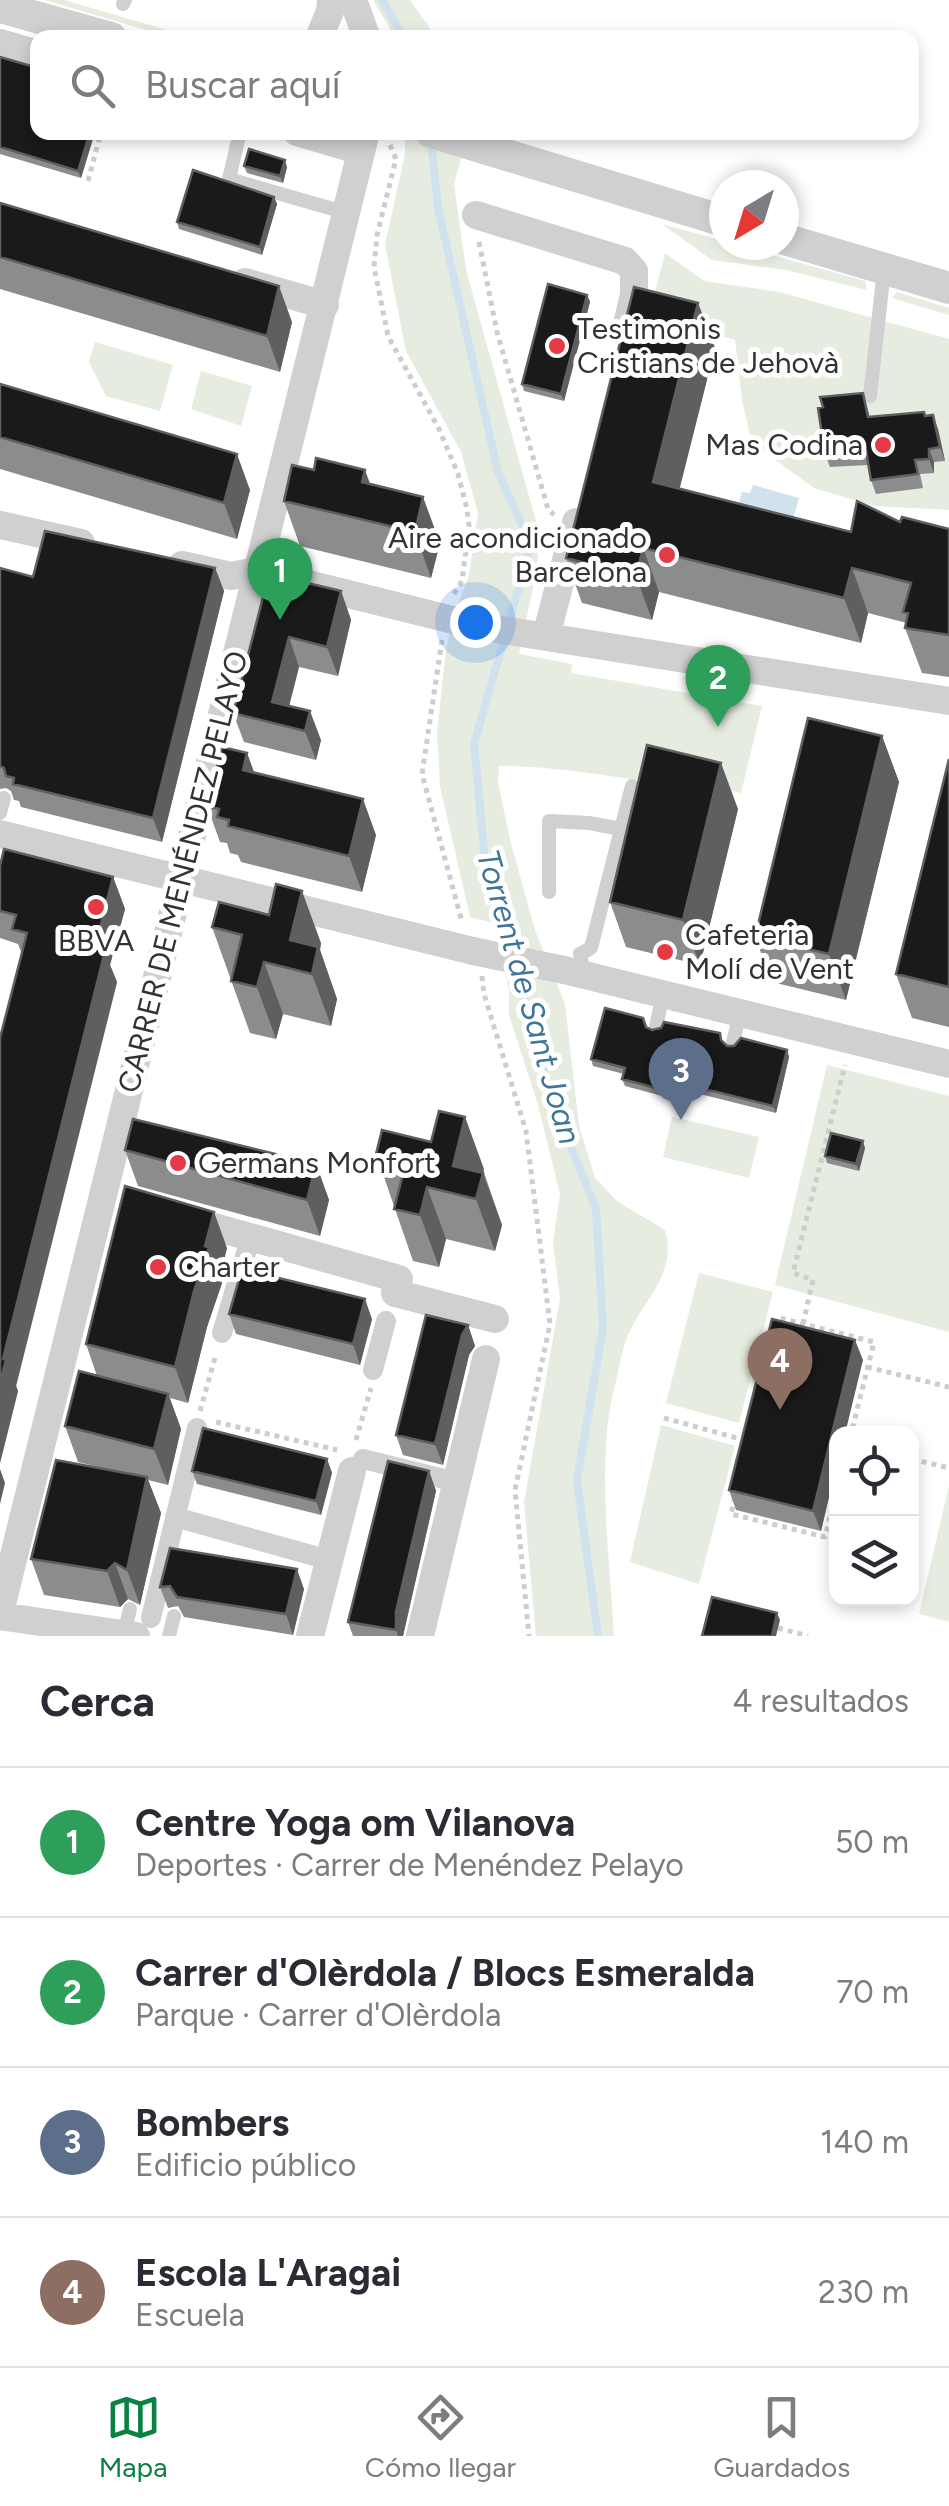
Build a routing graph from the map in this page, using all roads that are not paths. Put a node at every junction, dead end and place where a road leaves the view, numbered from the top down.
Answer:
1 (331, 0) edge
2 (352, 0) edge
3 (0, 7) edge
4 (82, 30) edge
5 (322, 30) edge
6 (364, 30) edge
7 (0, 43) edge
8 (30, 52) edge
9 (238, 140) edge
10 (457, 140) edge
11 (373, 141) edge
12 (348, 213) junction
13 (476, 215) road end
14 (709, 216) edge
15 (799, 244) edge
16 (884, 269) junction
17 (220, 274) edge
18 (949, 288) edge
19 (325, 305) junction
20 (620, 350) edge
21 (870, 396) dead end
22 (582, 496) edge
23 (0, 524) edge
24 (110, 549) edge
25 (148, 558) edge
26 (256, 571) junction
27 (536, 635) junction
28 (949, 701) edge
29 (632, 786) dead end
30 (4, 798) edge
31 (0, 813) edge
32 (621, 829) junction
33 (0, 834) edge
34 (181, 879) junction
35 (549, 892) dead end
36 (574, 972) junction
37 (663, 994) junction
38 (740, 1012) junction
39 (656, 1027) edge
40 (732, 1043) edge
41 (949, 1064) edge
42 (103, 1194) junction
43 (130, 1204) edge
44 (165, 1213) edge
45 (252, 1236) junction
46 (494, 1319) dead end
47 (386, 1321) dead end
48 (222, 1333) road end
49 (486, 1358) dead end
50 (373, 1370) road end
51 (197, 1428) dead end
52 (358, 1465) joint
53 (456, 1482) junction
54 (176, 1518) junction
55 (329, 1560) junction
56 (0, 1614) edge
57 (174, 1616) edge
58 (135, 1624) edge
59 (170, 1636) edge
60 (310, 1636) edge
61 (420, 1636) edge

1 - 5 street
2 - 6 street
3 - 4 street
7 - 8 street
9 - 12 lane
10 - 14 street
11 - 12 street, CARRER DE MENÉNDEZ PELAYO
12 - 19 street, CARRER DE MENÉNDEZ PELAYO
13 - 20 street
15 - 16 street
16 - 18 street
16 - 21 lane
17 - 19 street
19 - 26 street, CARRER DE MENÉNDEZ PELAYO
22 - 27 street
23 - 24 street
25 - 26 street
26 - 27 street
26 - 34 street, CARRER DE MENÉNDEZ PELAYO
27 - 28 street
29 - 32 lane
30 - 31 lane
32 - 35 lane
32 - 36 lane
33 - 34 street
34 - 36 street, bridge
34 - 42 street, CARRER DE MENÉNDEZ PELAYO
36 - 37 street
37 - 38 street
37 - 39 lane
38 - 40 lane
38 - 41 street
42 - 43 street
42 - 56 street, CARRER DE MENÉNDEZ PELAYO
44 - 45 street
45 - 46 street
45 - 48 street
47 - 50 street
49 - 53 street
51 - 54 street
52 - 53 street
52 - 55 street
53 - 61 street
54 - 55 street
54 - 58 street
55 - 60 street
56 - 58 street
57 - 59 lane

